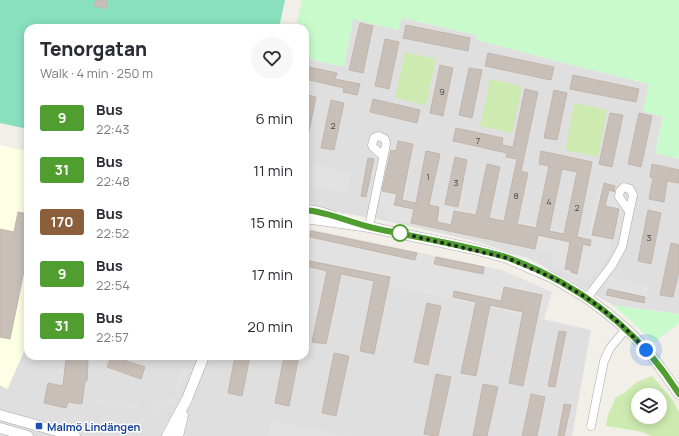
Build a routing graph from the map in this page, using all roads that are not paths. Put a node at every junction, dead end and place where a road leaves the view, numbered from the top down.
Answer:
1 (383, 156) dead end
2 (309, 210) edge
3 (629, 211) dead end
4 (309, 219) edge
5 (369, 227) junction
6 (587, 298) junction
7 (626, 329) junction
8 (202, 360) edge
9 (679, 394) edge
10 (187, 399) junction
11 (0, 415) edge
12 (591, 426) dead end
13 (0, 428) edge
14 (28, 436) edge
15 (75, 436) edge
16 (167, 436) edge
17 (178, 436) edge

1 - 5 street
2 - 5 street
3 - 6 street
4 - 5 street
5 - 6 street
6 - 7 street
7 - 9 street
7 - 12 street
8 - 10 street
10 - 16 street
10 - 17 street
11 - 15 street
13 - 14 street

